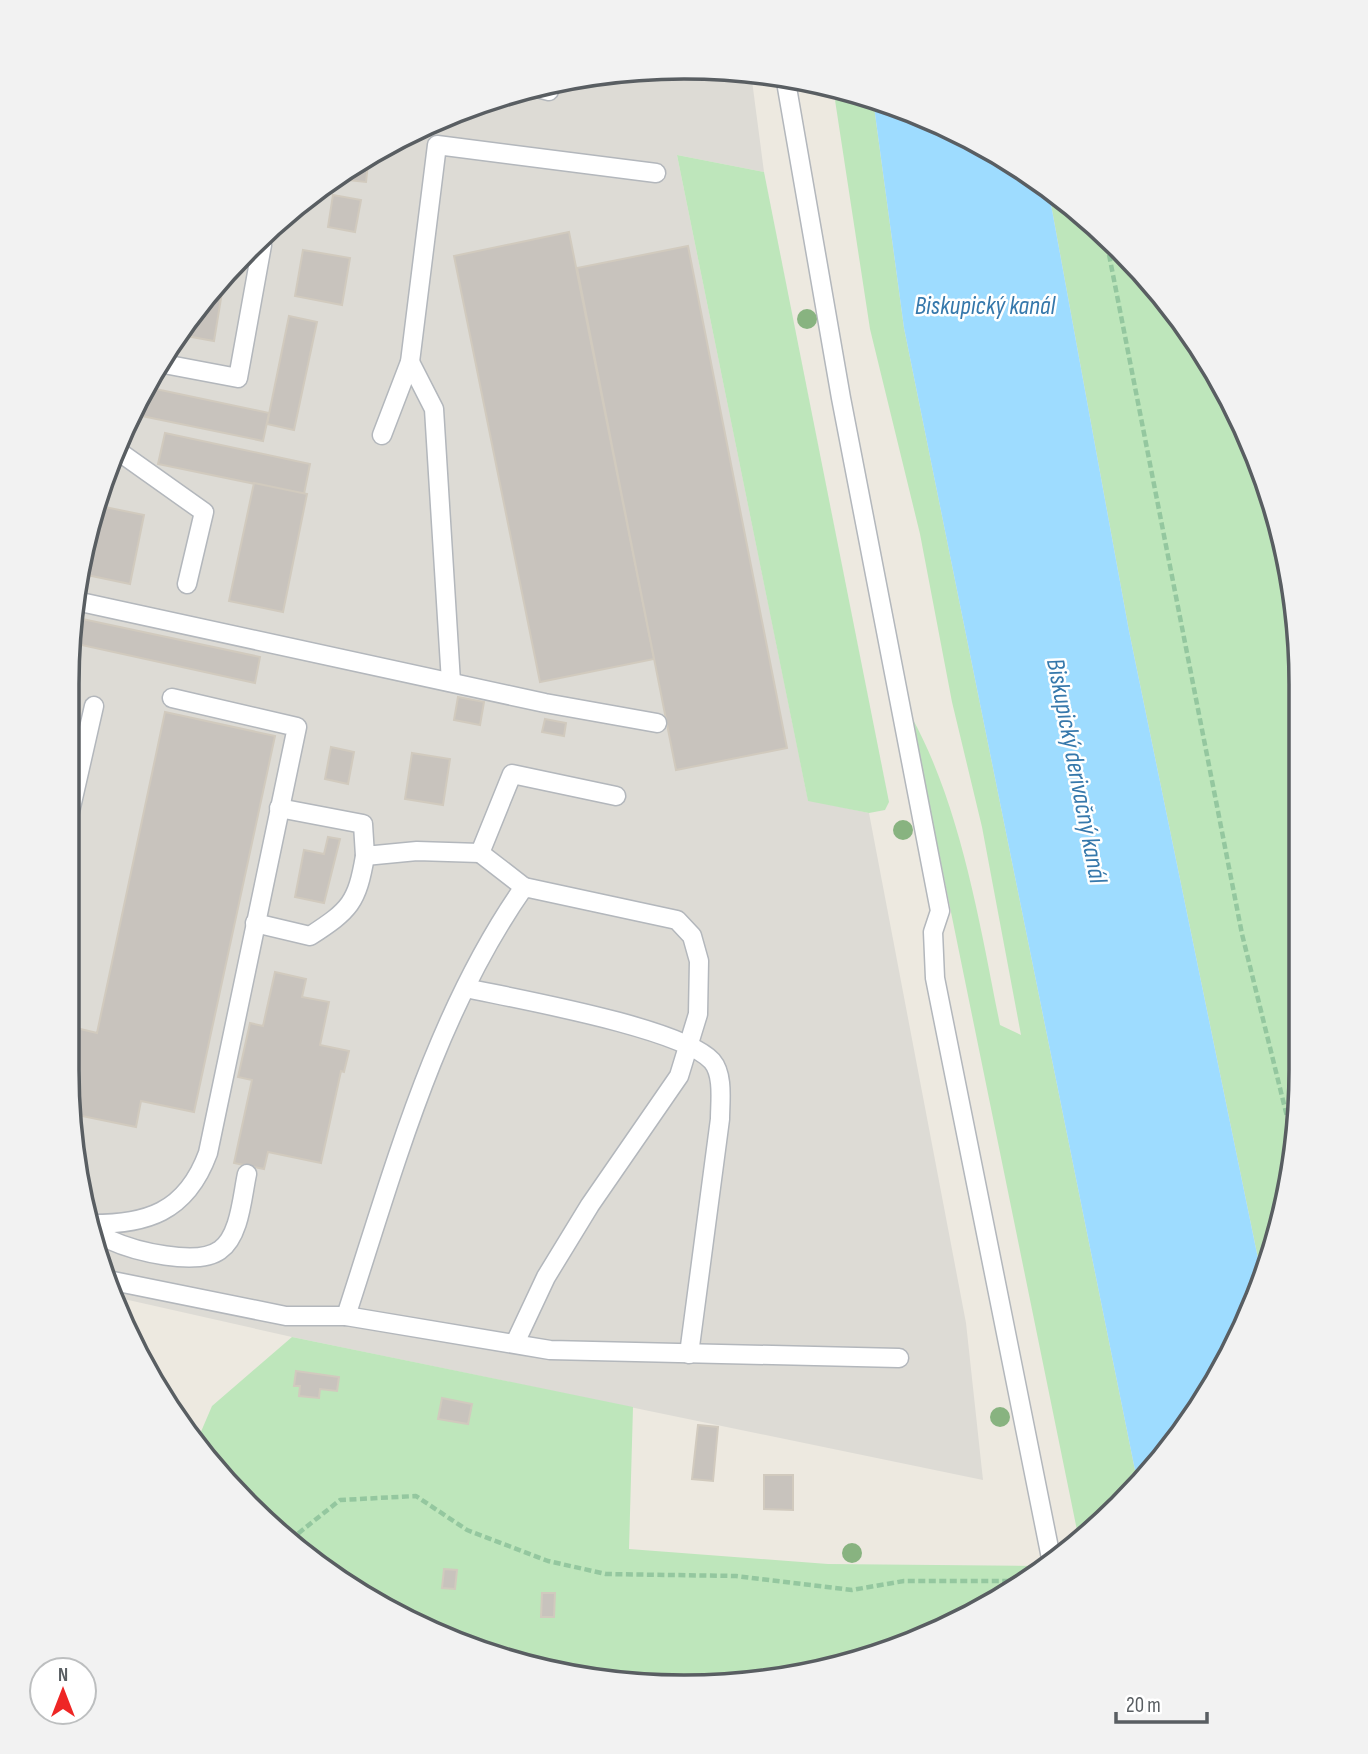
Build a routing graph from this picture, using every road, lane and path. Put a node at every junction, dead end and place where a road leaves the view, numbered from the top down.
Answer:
1 (787, 88) edge
2 (656, 173) dead end
3 (261, 252) edge
4 (1109, 253) edge
5 (410, 362) junction
6 (170, 365) edge
7 (382, 435) dead end
8 (124, 455) edge
9 (187, 584) dead end
10 (84, 603) edge
11 (451, 682) junction
12 (172, 698) dead end
13 (94, 706) dead end
14 (657, 723) dead end
15 (79, 772) edge
16 (616, 796) dead end
17 (279, 808) junction
18 (480, 853) junction
19 (365, 856) junction
20 (524, 887) junction
21 (255, 923) junction
22 (466, 988) junction
23 (689, 1044) junction
24 (1287, 1117) edge
25 (247, 1174) dead end
26 (98, 1224) edge
27 (101, 1234) edge
28 (117, 1282) edge
29 (346, 1316) junction
30 (515, 1343) junction
31 (689, 1354) junction
32 (899, 1358) dead end
33 (297, 1535) edge
34 (1050, 1552) edge
35 (1007, 1581) edge

1 - 34 lane
2 - 5 lane
3 - 6 lane
4 - 24 path
5 - 7 lane
5 - 11 lane
8 - 9 lane
10 - 11 lane
11 - 14 lane
12 - 17 lane
13 - 15 lane
16 - 18 lane
17 - 19 lane
17 - 21 lane
18 - 19 lane
18 - 20 lane
19 - 21 lane
20 - 22 lane
20 - 23 lane
21 - 26 lane
22 - 23 lane
22 - 29 lane
23 - 30 lane
23 - 31 lane
25 - 27 lane
28 - 29 lane
29 - 30 lane
30 - 31 lane
31 - 32 lane
33 - 35 path

